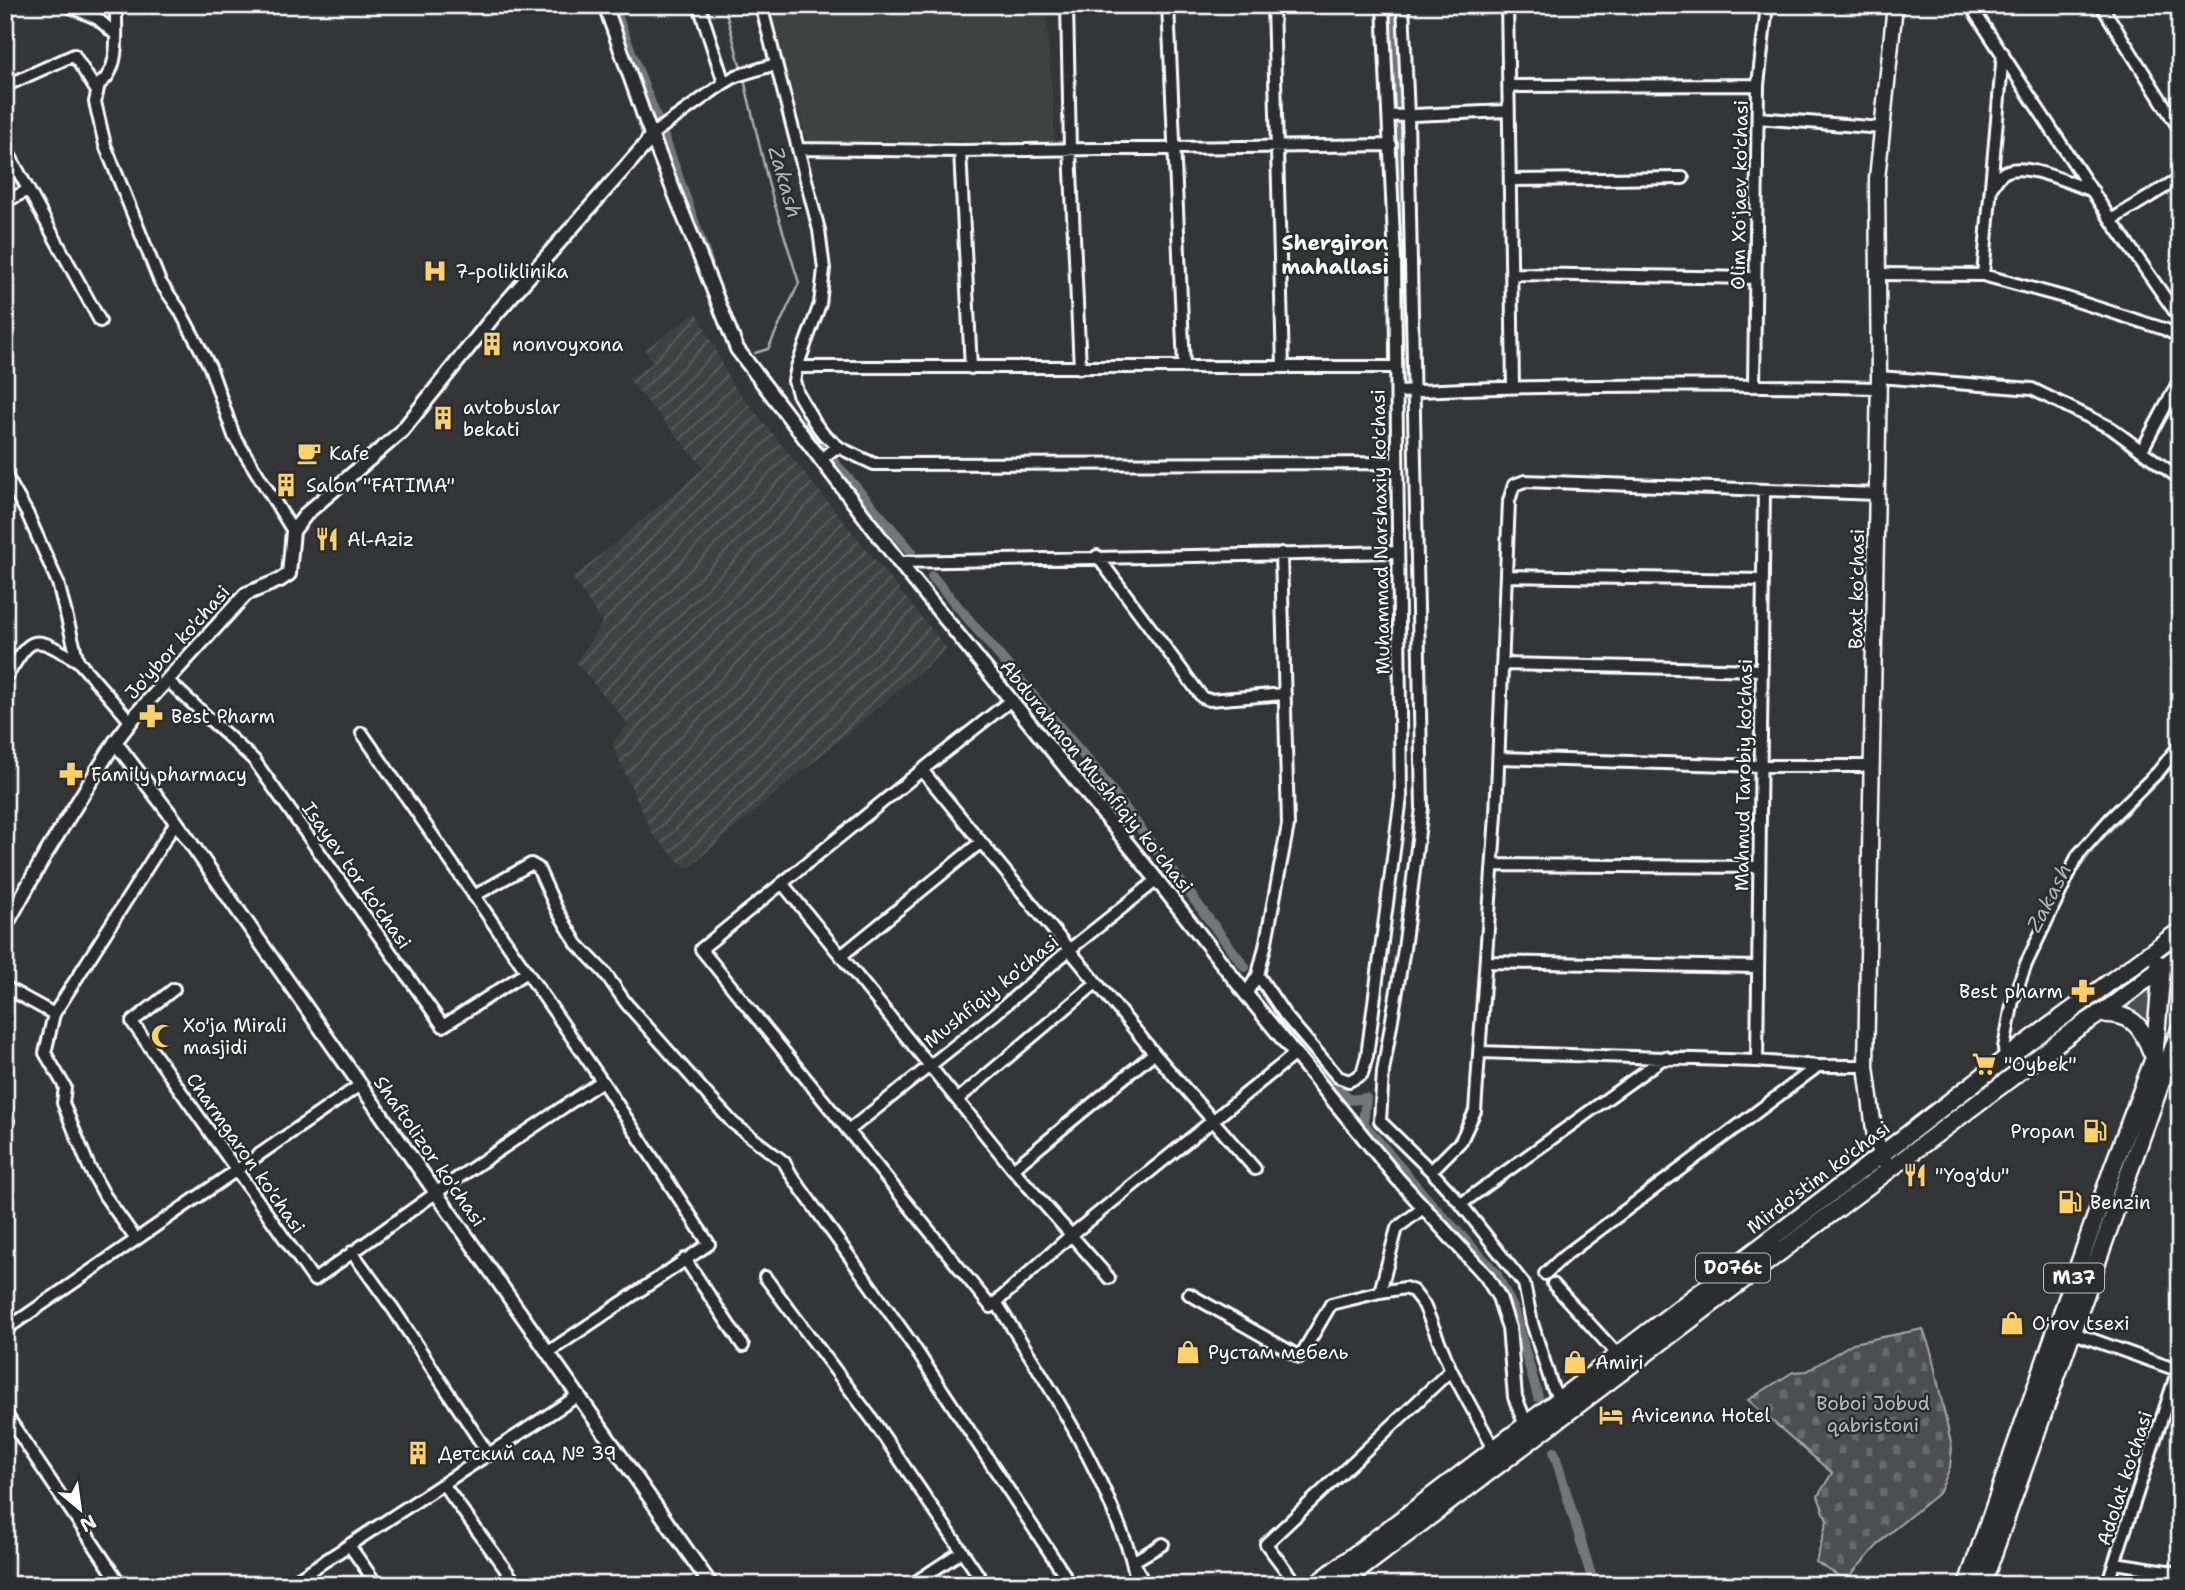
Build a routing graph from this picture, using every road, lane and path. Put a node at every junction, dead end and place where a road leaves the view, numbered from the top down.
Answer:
1 (66, 5) edge
2 (116, 5) edge
3 (605, 5) edge
4 (699, 5) edge
5 (761, 5) edge
6 (1067, 5) edge
7 (1168, 5) edge
8 (1273, 5) edge
9 (1383, 5) edge
10 (1403, 5) edge
11 (1507, 5) edge
12 (1767, 5) edge
13 (1895, 5) edge
14 (1970, 5) edge
15 (2101, 5) edge
16 (115, 34) junction
17 (2003, 53) junction
18 (771, 66) junction
19 (724, 83) junction
20 (1759, 85) junction
21 (5, 86) edge
22 (1509, 86) junction
23 (96, 90) junction
24 (1508, 111) junction
25 (1408, 115) junction
26 (1389, 116) junction
27 (1758, 118) junction
28 (1882, 128) junction
29 (2180, 130) edge
30 (654, 132) junction
31 (1391, 145) junction
32 (1278, 146) junction
33 (5, 147) edge
34 (1174, 148) junction
35 (798, 149) junction
36 (1070, 149) junction
37 (960, 151) junction
38 (2180, 177) edge
39 (1683, 178) dead end
40 (1512, 180) junction
41 (1990, 188) junction
42 (28, 190) junction
43 (2093, 191) junction
44 (5, 202) edge
45 (2112, 220) junction
46 (1513, 274) junction
47 (1878, 274) junction
48 (1983, 275) junction
49 (1755, 278) junction
50 (2180, 319) edge
51 (100, 321) dead end
52 (2180, 337) edge
53 (797, 367) junction
54 (1184, 367) junction
55 (1283, 367) junction
56 (1396, 367) junction
57 (971, 368) junction
58 (1080, 368) junction
59 (2180, 379) edge
60 (1879, 383) junction
61 (1754, 385) junction
62 (1513, 387) junction
63 (1414, 391) junction
64 (1397, 392) junction
65 (840, 448) junction
66 (2142, 450) junction
67 (820, 460) junction
68 (1397, 463) junction
69 (5, 474) edge
70 (2180, 479) edge
71 (1764, 490) junction
72 (1876, 494) junction
73 (293, 531) junction
74 (1397, 552) junction
75 (1281, 553) junction
76 (1097, 556) junction
77 (899, 562) junction
78 (1507, 576) junction
79 (1763, 580) junction
80 (78, 661) junction
81 (1503, 664) junction
82 (1762, 670) junction
83 (5, 679) edge
84 (167, 680) junction
85 (1285, 694) junction
86 (1010, 701) junction
87 (131, 722) junction
88 (362, 733) dead end
89 (115, 742) junction
90 (2180, 745) edge
91 (1499, 758) junction
92 (1760, 766) junction
93 (1872, 766) junction
94 (922, 769) junction
95 (176, 822) junction
96 (981, 842) junction
97 (1493, 865) junction
98 (1759, 867) junction
99 (1157, 880) junction
100 (782, 883) junction
101 (474, 896) junction
102 (5, 927) edge
103 (2177, 944) edge
104 (1069, 950) junction
105 (2152, 953) junction
106 (841, 956) junction
107 (1486, 962) junction
108 (1758, 967) junction
109 (2162, 968) junction
110 (527, 972) junction
111 (1258, 975) junction
112 (1096, 983) junction
113 (5, 987) edge
114 (174, 989) dead end
115 (1246, 994) junction
116 (54, 1014) junction
117 (2098, 1014) junction
118 (2180, 1029) edge
119 (1479, 1052) junction
120 (1154, 1053) junction
121 (1295, 1054) junction
122 (1665, 1058) junction
123 (2154, 1058) junction
124 (2005, 1059) junction
125 (1756, 1061) junction
126 (929, 1065) junction
127 (1818, 1066) junction
128 (1867, 1066) junction
129 (602, 1081) junction
130 (360, 1085) junction
131 (957, 1100) junction
132 (1212, 1121) junction
133 (848, 1131) junction
134 (1881, 1155) junction
135 (1013, 1169) junction
136 (1255, 1169) dead end
137 (1890, 1169) junction
138 (237, 1170) junction
139 (1431, 1171) junction
140 (437, 1192) junction
141 (1461, 1204) junction
142 (1423, 1208) junction
143 (1070, 1236) junction
144 (135, 1238) junction
145 (352, 1252) junction
146 (685, 1259) junction
147 (1545, 1275) dead end
148 (765, 1277) dead end
149 (1109, 1278) dead end
150 (1553, 1284) dead end
151 (1380, 1292) junction
152 (1189, 1294) dead end
153 (996, 1302) junction
154 (5, 1330) edge
155 (2071, 1332) junction
156 (743, 1346) dead end
157 (547, 1353) junction
158 (1618, 1355) junction
159 (2178, 1366) edge
160 (1451, 1370) junction
161 (579, 1395) junction
162 (1559, 1399) junction
163 (6, 1416) edge
164 (1526, 1425) junction
165 (1494, 1449) junction
166 (489, 1455) junction
167 (443, 1485) junction
168 (1163, 1544) dead end
169 (349, 1545) junction
170 (955, 1556) dead end
171 (1134, 1561) junction
172 (2115, 1563) junction
173 (2180, 1573) edge
174 (121, 1585) edge
175 (288, 1585) edge
176 (377, 1585) edge
177 (517, 1585) edge
178 (711, 1585) edge
179 (911, 1585) edge
180 (985, 1585) edge
181 (1049, 1585) edge
182 (1136, 1585) edge
183 (1144, 1585) edge
184 (1297, 1585) edge
185 (1315, 1585) edge
186 (1339, 1585) edge
187 (1967, 1585) edge
188 (1982, 1585) edge
189 (2107, 1585) edge

1 - 16 street
2 - 16 street
3 - 30 street, Abdurahmon Mushfiqiy koʻchasi
4 - 19 street
5 - 18 street
6 - 36 street
7 - 34 street
8 - 32 street
9 - 26 street, Muhammad Narshaxiy ko'chasi
10 - 25 street
11 - 22 street
12 - 20 street, Olim Xoʻjaev ko'chasi
13 - 28 main road, Baxt koʻchasi
14 - 17 street
15 - 29 street
16 - 23 street
17 - 41 street
17 - 43 street
18 - 19 street
18 - 35 street
19 - 30 street
20 - 22 street
20 - 27 street, Olim Xoʻjaev ko'chasi
21 - 23 street
22 - 24 street
23 - 73 street
24 - 25 street
24 - 40 street
25 - 26 street
25 - 63 street
26 - 31 street, Muhammad Narshaxiy ko'chasi
27 - 28 street
27 - 49 street, Olim Xoʻjaev ko'chasi
28 - 47 main road, Baxt koʻchasi
30 - 67 street, Abdurahmon Mushfiqiy koʻchasi
30 - 73 street
31 - 32 street
31 - 56 street, Muhammad Narshaxiy ko'chasi
32 - 34 street
32 - 55 street
33 - 42 street
34 - 36 street
34 - 54 street
35 - 37 street
35 - 53 street
36 - 37 street
36 - 58 street
37 - 57 street
38 - 45 street
39 - 40 street
40 - 46 street
41 - 43 street
41 - 48 street
42 - 44 street
42 - 51 street
43 - 45 street
45 - 50 street
46 - 49 street
46 - 62 street
47 - 48 street
47 - 60 main road, Baxt koʻchasi
48 - 52 street
49 - 61 street, Olim Xoʻjaev ko'chasi
53 - 57 street
53 - 65 street
54 - 55 street
54 - 58 street
55 - 56 street
56 - 64 street, Muhammad Narshaxiy ko'chasi
57 - 58 street
59 - 66 street
60 - 61 street
60 - 66 street
60 - 72 main road, Baxt koʻchasi
61 - 62 street
62 - 63 street
63 - 64 street
63 - 139 street
64 - 68 street, Muhammad Narshaxiy ko'chasi
65 - 67 street
65 - 68 street
66 - 70 street
67 - 77 street, Abdurahmon Mushfiqiy koʻchasi
68 - 74 street, Muhammad Narshaxiy ko'chasi
69 - 80 street
71 - 72 street
71 - 78 street
71 - 79 street, Mahmud Tarobiy ko'chasi
72 - 93 main road, Baxt koʻchasi
73 - 84 street, Jo'ybor ko'chasi
74 - 75 street
74 - 111 street, Muhammad Narshaxiy ko'chasi
75 - 76 street
75 - 85 street
76 - 77 street
76 - 85 street
77 - 86 street, Abdurahmon Mushfiqiy koʻchasi
78 - 79 street
78 - 81 street
79 - 82 street, Mahmud Tarobiy ko'chasi
80 - 83 street
80 - 87 street
81 - 82 street
81 - 91 street
82 - 92 street, Mahmud Tarobiy ko'chasi
84 - 87 street, Jo'ybor ko'chasi
84 - 110 street, Isayev tor ko'chasi
85 - 111 street
86 - 94 street
86 - 99 street, Abdurahmon Mushfiqiy koʻchasi
87 - 89 street, Jo'ybor ko'chasi
88 - 101 street
89 - 95 street, Shaftolizor ko'chasi
89 - 102 street, Jo'ybor ko'chasi
90 - 124 street
91 - 92 street
91 - 97 street
92 - 93 street
92 - 98 street, Mahmud Tarobiy ko'chasi
93 - 128 main road, Baxt koʻchasi
94 - 96 street
94 - 100 street
95 - 116 street
95 - 130 street, Shaftolizor ko'chasi
96 - 104 street
96 - 106 street
97 - 98 street
97 - 107 street
98 - 108 street, Mahmud Tarobiy ko'chasi
99 - 104 street, Mushfiqiy ko'chasi
99 - 115 street, Abdurahmon Mushfiqiy koʻchasi
100 - 106 street
100 - 133 street
101 - 110 street
101 - 181 street
103 - 105 main road, Mirdo'stim ko'chasi
103 - 109 main road, Mirdo'stim ko'chasi
104 - 112 street
104 - 126 street, Mushfiqiy ko'chasi
105 - 109 main road
105 - 124 main road, Mirdo'stim ko'chasi / D076t
106 - 126 street
107 - 108 street
107 - 119 street
108 - 125 street, Mahmud Tarobiy ko'chasi
109 - 117 main road, Mirdo'stim ko'chasi / D076t
109 - 123 main road, M37
110 - 129 street
111 - 115 street
112 - 120 street
112 - 131 street
113 - 116 street
114 - 138 street, Charmgaron ko'chasi
115 - 121 street, Abdurahmon Mushfiqiy koʻchasi
116 - 144 street
117 - 123 main road
117 - 137 main road, Mirdo'stim ko'chasi / D076t
118 - 155 main road, M37
119 - 122 street
119 - 139 street
120 - 132 street
120 - 135 street
121 - 132 street
121 - 142 street, Abdurahmon Mushfiqiy koʻchasi
122 - 125 street
122 - 141 street
123 - 187 main road, M37
124 - 134 main road, Mirdo'stim ko'chasi / D076t
125 - 127 street
126 - 131 street
126 - 133 street, Mushfiqiy ko'chasi
127 - 128 street
127 - 147 street
128 - 134 main road, Baxt koʻchasi
129 - 140 street
129 - 146 street
130 - 138 street
130 - 140 street, Shaftolizor ko'chasi
131 - 135 street
132 - 136 street
132 - 143 street
133 - 153 street
134 - 137 main road, Baxt koʻchasi
134 - 158 main road, Mirdo'stim ko'chasi / D076t
135 - 143 street
137 - 186 main road, Mirdo'stim ko'chasi / D076t
138 - 144 street
138 - 145 street, Charmgaron ko'chasi
139 - 141 street
140 - 145 street
140 - 157 street, Shaftolizor ko'chasi
141 - 162 street
142 - 151 street
142 - 164 street, Abdurahmon Mushfiqiy koʻchasi
143 - 149 street
143 - 153 street
144 - 154 street
145 - 166 street
146 - 156 street
146 - 157 street
148 - 180 street
150 - 158 street
151 - 152 street
151 - 160 street
153 - 171 street
155 - 159 street
155 - 188 main road, M37
157 - 161 street, Shaftolizor ko'chasi
158 - 162 main road, Mirdo'stim ko'chasi / D076t
159 - 172 street, Adolat ko'chasi
160 - 165 street
160 - 184 street
161 - 166 street
161 - 178 street, Shaftolizor ko'chasi
162 - 164 main road, Mirdo'stim ko'chasi / D076t
163 - 174 street
164 - 165 main road, Mirdo'stim ko'chasi / D076t
165 - 185 main road, Mirdo'stim ko'chasi / D076t
166 - 167 street
167 - 169 street
167 - 177 street
168 - 171 street
169 - 175 street
169 - 176 street
170 - 179 street
171 - 182 street
171 - 183 street
172 - 173 street, Adolat ko'chasi
172 - 189 street, Adolat ko'chasi

